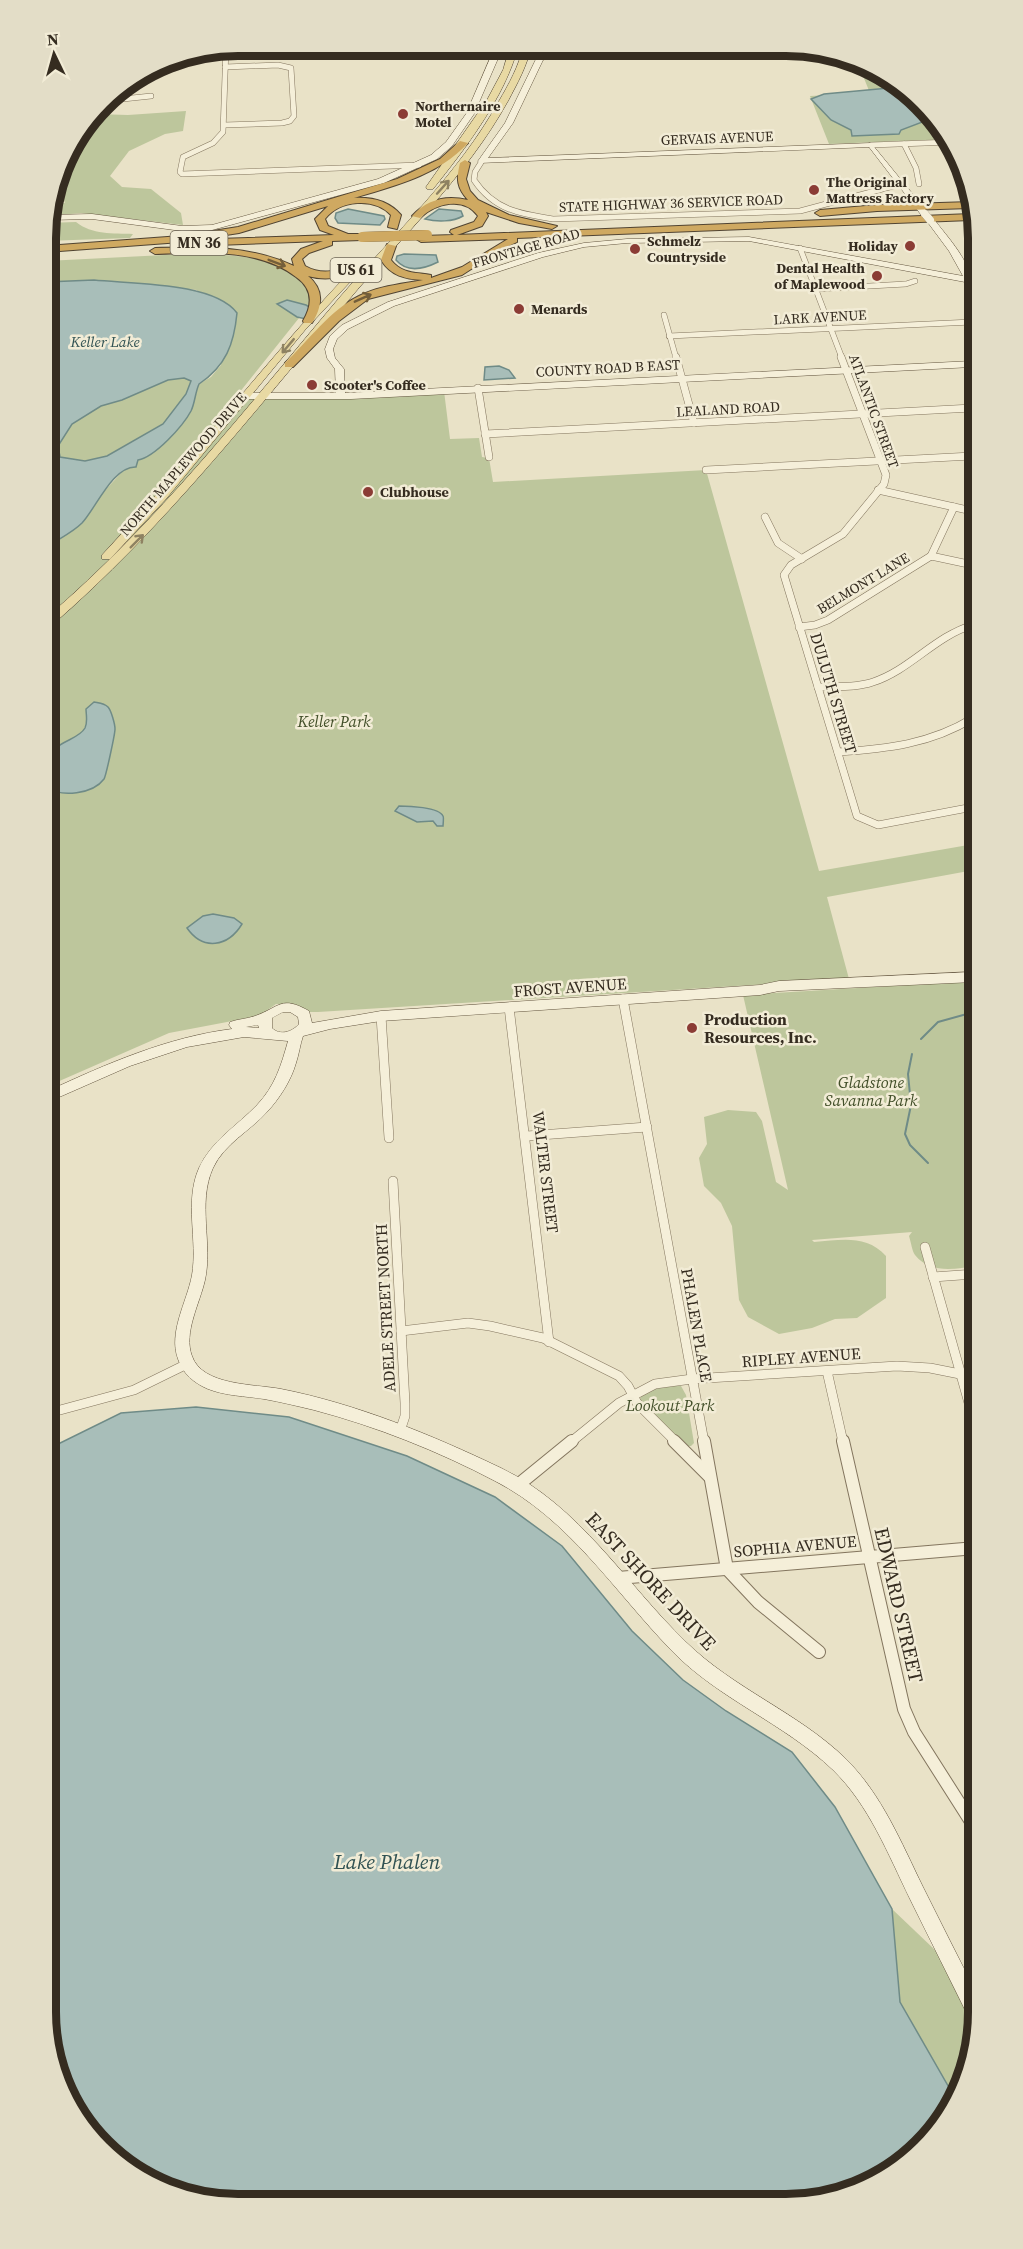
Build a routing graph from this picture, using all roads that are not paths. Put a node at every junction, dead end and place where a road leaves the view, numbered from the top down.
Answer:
1 (226, 56) edge
2 (496, 56) edge
3 (511, 56) edge
4 (524, 56) edge
5 (544, 56) edge
6 (225, 67) junction
7 (152, 96) dead end
8 (120, 99) edge
9 (224, 125) junction
10 (940, 142) edge
11 (463, 143) junction
12 (904, 144) junction
13 (871, 145) junction
14 (482, 161) junction
15 (465, 163) junction
16 (418, 165) junction
17 (901, 184) junction
18 (919, 184) dead end
19 (425, 193) dead end
20 (417, 201) dead end
21 (964, 205) edge
22 (920, 208) junction
23 (966, 215) edge
24 (966, 215) edge
25 (417, 216) junction
26 (57, 218) edge
27 (222, 226) junction
28 (643, 226) junction
29 (935, 226) junction
30 (393, 227) junction
31 (631, 227) junction
32 (967, 227) edge
33 (685, 229) junction
34 (576, 233) junction
35 (198, 237) junction
36 (425, 237) junction
37 (357, 238) junction
38 (341, 242) junction
39 (390, 246) junction
40 (800, 248) junction
41 (56, 249) edge
42 (56, 250) edge
43 (56, 250) edge
44 (73, 251) junction
45 (363, 262) junction
46 (968, 276) edge
47 (915, 281) dead end
48 (968, 281) edge
49 (815, 289) junction
50 (664, 315) dead end
51 (308, 321) junction
52 (968, 322) edge
53 (831, 329) junction
54 (669, 336) junction
55 (289, 364) junction
56 (968, 364) edge
57 (845, 369) junction
58 (680, 378) junction
59 (478, 388) junction
60 (341, 395) junction
61 (246, 396) junction
62 (262, 398) junction
63 (968, 408) edge
64 (862, 414) junction
65 (694, 423) junction
66 (485, 434) junction
67 (968, 456) edge
68 (489, 457) dead end
69 (881, 461) junction
70 (706, 470) dead end
71 (878, 490) junction
72 (954, 507) junction
73 (968, 510) edge
74 (765, 517) dead end
75 (931, 556) junction
76 (802, 559) junction
77 (968, 564) edge
78 (784, 579) joint
79 (56, 605) edge
80 (56, 614) edge
81 (799, 627) junction
82 (968, 627) edge
83 (818, 687) junction
84 (968, 721) edge
85 (838, 752) junction
86 (968, 808) edge
87 (968, 977) edge
88 (623, 999) junction
89 (509, 1007) junction
90 (301, 1011) junction
91 (267, 1015) junction
92 (381, 1016) junction
93 (299, 1033) junction
94 (272, 1034) junction
95 (56, 1084) edge
96 (278, 1086) junction
97 (56, 1093) edge
98 (647, 1127) junction
99 (527, 1136) junction
100 (389, 1138) dead end
101 (393, 1181) dead end
102 (925, 1247) dead end
103 (967, 1275) edge
104 (933, 1277) junction
105 (401, 1331) junction
106 (549, 1341) junction
107 (187, 1364) junction
108 (827, 1371) junction
109 (960, 1374) junction
110 (967, 1375) edge
111 (692, 1379) junction
112 (632, 1395) junction
113 (967, 1399) edge
114 (56, 1411) edge
115 (400, 1431) junction
116 (709, 1476) junction
117 (518, 1485) junction
118 (967, 1549) edge
119 (869, 1557) junction
120 (728, 1569) junction
121 (618, 1578) junction
122 (819, 1652) dead end
123 (967, 1815) edge
124 (967, 1990) edge

1 - 6 street
2 - 16 street
3 - 11 main road
4 - 15 main road, US 61
5 - 14 street
6 - 9 street
6 - 9 street
7 - 8 street
9 - 16 street
10 - 12 street, GERVAIS AVENUE
11 - 19 main road
11 - 35 highway
12 - 13 street, GERVAIS AVENUE
12 - 18 street
13 - 14 street, GERVAIS AVENUE
13 - 17 street
14 - 17 street, STATE HIGHWAY 36 SERVICE ROAD
25 -> 15 main road, US 61
15 - 31 highway
16 - 27 street
17 - 22 street
20 - 30 main road, US 61
21 - 22 highway
22 - 28 highway
22 - 29 street, bridge
23 - 28 highway, MN 36
24 - 33 highway, MN 36
25 - 36 highway
25 - 39 main road, US 61
26 - 27 street
27 - 35 highway
28 - 31 highway, MN 36
29 - 32 highway
29 - 33 highway
29 - 46 street
30 - 37 highway
30 - 45 main road, US 61
31 - 36 highway, MN 36
33 - 34 highway, MN 36
34 - 36 highway, MN 36
55 -> 34 highway
35 - 41 highway
36 - 37 highway, MN 36, bridge
36 - 39 highway
37 - 38 highway, MN 36
37 - 42 highway, MN 36
38 - 44 highway, MN 36
38 - 45 highway
39 - 55 main road, US 61
40 - 48 street
40 - 49 street, ATLANTIC STREET
40 - 60 street, FRONTAGE ROAD
43 - 44 highway, MN 36
44 -> 51 highway
45 - 51 main road, US 61
47 - 49 street
49 - 53 street, ATLANTIC STREET
50 - 54 street
51 -> 61 main road, US 61
52 - 53 street, LARK AVENUE
53 - 54 street, LARK AVENUE
53 - 57 street, ATLANTIC STREET
54 - 58 street
55 - 62 main road, US 61
56 - 57 street, COUNTY ROAD B EAST
57 - 58 street, COUNTY ROAD B EAST
57 - 64 street, ATLANTIC STREET
58 - 59 street, COUNTY ROAD B EAST
58 - 65 street
59 - 60 street, COUNTY ROAD B EAST
59 - 66 street
60 - 62 street, COUNTY ROAD B EAST
61 - 62 street, COUNTY ROAD B EAST
61 - 79 main road, NORTH MAPLEWOOD DRIVE / US 61
80 -> 62 main road, NORTH MAPLEWOOD DRIVE / US 61
63 - 64 street, LEALAND ROAD
64 - 65 street, LEALAND ROAD
64 - 69 street, ATLANTIC STREET
65 - 66 street, LEALAND ROAD
66 - 68 street
67 - 69 street
69 - 70 street
69 - 71 street, ATLANTIC STREET
71 - 72 street
71 - 76 street, ATLANTIC STREET
72 - 73 street
72 - 75 street
74 - 76 street
75 - 77 street, BELMONT LANE
75 - 81 street, BELMONT LANE
76 - 78 street, ATLANTIC STREET
78 - 81 street, DULUTH STREET
81 - 83 street, DULUTH STREET
82 - 83 street
83 - 85 street, DULUTH STREET
84 - 85 street
85 - 86 street, DULUTH STREET
87 - 88 street, FROST AVENUE
88 - 89 street, FROST AVENUE
88 - 98 street, PHALEN PLACE
89 - 92 street, FROST AVENUE
89 - 99 street, WALTER STREET
90 - 91 street
90 - 92 street, FROST AVENUE
90 - 93 street
91 - 94 street
91 - 95 street
92 - 93 street, FROST AVENUE
92 - 100 street
93 - 94 street
93 - 96 street
94 - 96 street
94 - 97 street
96 - 107 street
98 - 99 street
98 - 111 street, PHALEN PLACE
99 - 106 street, WALTER STREET
101 - 105 street, ADELE STREET NORTH
102 - 104 street
103 - 104 street
104 - 109 street
105 - 106 street
105 - 115 street, ADELE STREET NORTH
106 - 112 street
107 - 114 street
107 - 115 street, EAST SHORE DRIVE
108 - 109 street, RIPLEY AVENUE
108 - 111 street, RIPLEY AVENUE
108 - 119 street, EDWARD STREET
109 - 110 street, RIPLEY AVENUE
109 - 113 street
111 - 112 street, RIPLEY AVENUE
111 - 116 street, PHALEN PLACE
112 - 116 street
112 - 117 street, RIPLEY AVENUE
115 - 117 street, EAST SHORE DRIVE
116 - 120 street, PHALEN PLACE
117 - 121 street, EAST SHORE DRIVE
118 - 119 street, SOPHIA AVENUE
119 - 120 street, SOPHIA AVENUE
119 - 123 street, EDWARD STREET
120 - 121 street, SOPHIA AVENUE
120 - 122 street
121 - 124 street, EAST SHORE DRIVE

